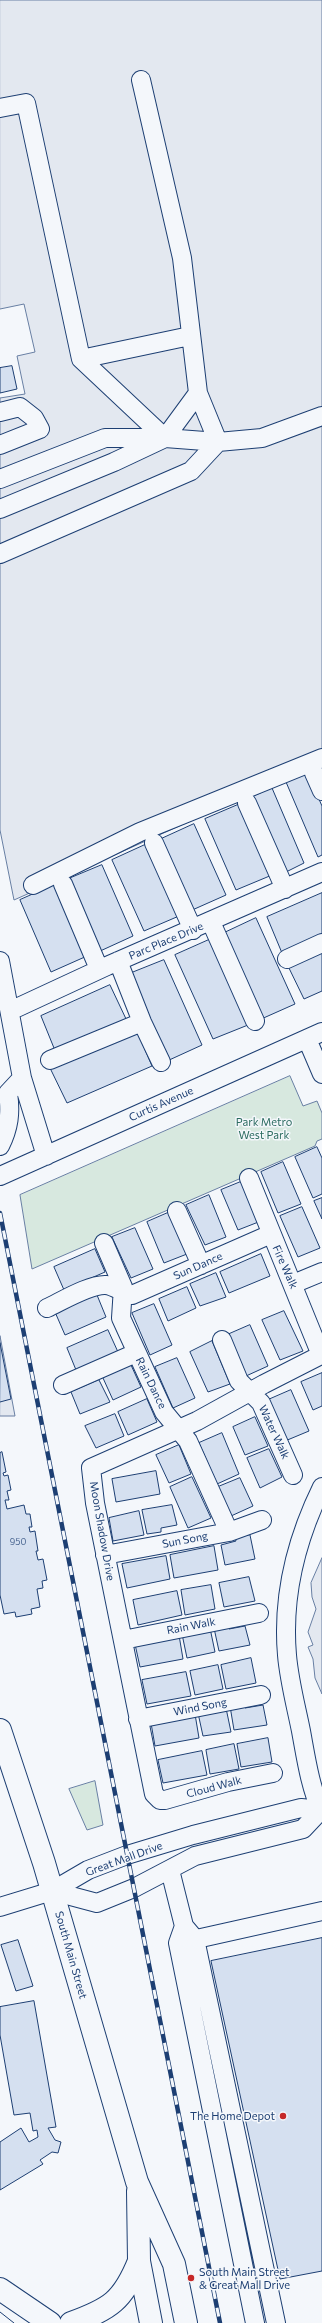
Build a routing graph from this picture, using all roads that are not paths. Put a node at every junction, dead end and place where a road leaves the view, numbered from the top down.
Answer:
1 (141, 80) dead end
2 (0, 108) edge
3 (190, 336) junction
4 (81, 359) junction
5 (198, 394) junction
6 (0, 412) edge
7 (322, 416) edge
8 (165, 438) junction
9 (218, 442) junction
10 (0, 445) edge
11 (0, 479) edge
12 (0, 509) edge
13 (0, 554) edge
14 (322, 758) edge
15 (314, 773) dead end
16 (322, 791) edge
17 (247, 803) dead end
18 (154, 843) dead end
19 (322, 872) edge
20 (63, 884) dead end
21 (33, 885) dead end
22 (285, 889) junction
23 (211, 922) junction
24 (193, 930) junction
25 (322, 943) edge
26 (287, 959) dead end
27 (0, 961) edge
28 (108, 965) junction
29 (10, 1011) junction
30 (255, 1021) dead end
31 (142, 1022) junction
32 (314, 1035) edge
33 (50, 1060) dead end
34 (161, 1062) dead end
35 (322, 1074) edge
36 (22, 1078) junction
37 (0, 1146) edge
38 (46, 1156) junction
39 (0, 1176) edge
40 (249, 1178) dead end
41 (177, 1211) dead end
42 (271, 1234) junction
43 (104, 1243) dead end
44 (201, 1265) junction
45 (322, 1272) edge
46 (293, 1284) junction
47 (123, 1293) junction
48 (47, 1308) dead end
49 (222, 1340) dead end
50 (136, 1353) junction
51 (321, 1355) edge
52 (63, 1386) dead end
53 (250, 1392) junction
54 (178, 1429) junction
55 (293, 1475) dead end
56 (322, 1487) edge
57 (262, 1520) dead end
58 (229, 1532) junction
59 (106, 1555) junction
60 (259, 1612) dead end
61 (123, 1640) junction
62 (261, 1695) dead end
63 (138, 1719) junction
64 (0, 1730) edge
65 (273, 1773) dead end
66 (156, 1797) joint
67 (322, 1811) edge
68 (170, 1870) junction
69 (52, 1891) junction
70 (0, 1907) edge
71 (322, 1911) edge
72 (186, 1936) junction
73 (137, 2182) junction
74 (139, 2261) junction
75 (0, 2289) edge
76 (50, 2323) edge
77 (71, 2323) edge
78 (151, 2323) edge
79 (186, 2323) edge
80 (255, 2323) edge
81 (276, 2323) edge

1 - 3 street
2 - 4 street
3 - 4 street
3 - 5 street
4 - 8 street
5 - 8 street
5 - 9 street
6 - 10 street
7 - 9 street
8 - 9 street
8 - 11 street
8 - 12 street
9 - 13 street
14 - 21 street
15 - 16 street
17 - 22 street
18 - 24 street
19 - 22 street, Parc Place Drive
20 - 28 street
22 - 23 street, Parc Place Drive
23 - 24 street, Parc Place Drive
23 - 30 street
24 - 28 street, Parc Place Drive
25 - 26 street
27 - 29 street
28 - 29 street, Parc Place Drive
28 - 31 street
29 - 36 street
31 - 33 street
31 - 34 street
32 - 35 street
32 - 38 street, Curtis Avenue
36 - 37 street
36 - 38 street
38 - 39 street, Curtis Avenue
40 - 42 street, Fire Walk
41 - 44 street
42 - 44 street, Sun Dance
42 - 46 street, Fire Walk
43 - 47 street
44 - 47 street, Sun Dance
45 - 46 street
46 - 51 street, Fire Walk
47 - 48 street
47 - 50 street, Rain Dance
49 - 53 street, Water Walk
50 - 52 street
50 - 54 street, Rain Dance
51 - 53 street, Moon Shadow Drive
53 - 54 street, Moon Shadow Drive
53 - 55 street, Water Walk
54 - 58 street, Rain Dance
54 - 59 street, Moon Shadow Drive
56 - 67 street
57 - 58 street, Sun Song
58 - 59 street, Sun Song
59 - 61 street, Moon Shadow Drive
60 - 61 street, Rain Walk
61 - 63 street, Moon Shadow Drive
62 - 63 street, Wind Song
63 - 66 street, Moon Shadow Drive
64 - 69 main road, South Main Street
65 - 66 street, Cloud Walk
67 - 68 street
67 - 69 street, Great Mall Drive
68 - 69 street
68 - 72 street
69 - 70 street, Great Mall Drive
69 - 73 main road, South Main Street
71 - 72 street
72 - 80 street
72 - 81 street
73 - 74 main road, South Main Street
73 - 79 main road, South Main Street
74 - 77 main road
74 - 78 main road, South Main Street
75 - 76 main road

